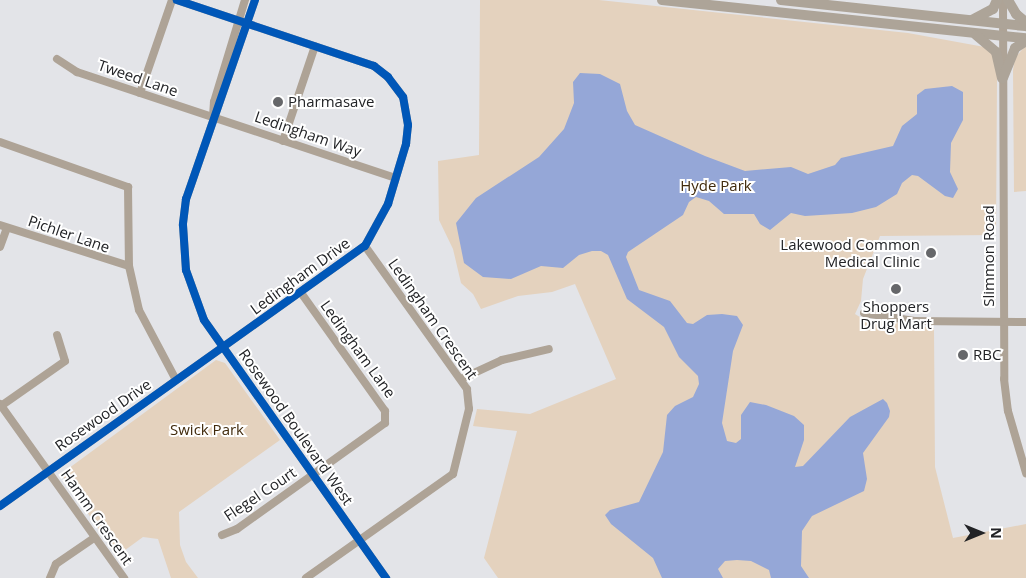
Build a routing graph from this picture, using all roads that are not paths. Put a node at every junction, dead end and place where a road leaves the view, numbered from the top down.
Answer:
1 (172, 0) edge
2 (177, 0) edge
3 (245, 0) edge
4 (255, 0) edge
5 (662, 0) edge
6 (781, 0) edge
7 (997, 0) edge
8 (1003, 0) edge
9 (1008, 0) edge
10 (238, 21) junction
11 (972, 21) junction
12 (1026, 22) edge
13 (248, 24) junction
14 (1002, 24) junction
15 (1026, 26) edge
16 (973, 33) junction
17 (1002, 36) junction
18 (1026, 40) edge
19 (315, 46) junction
20 (57, 59) dead end
21 (1002, 78) junction
22 (140, 93) junction
23 (213, 118) junction
24 (283, 141) junction
25 (0, 142) edge
26 (395, 178) junction
27 (3, 226) edge
28 (0, 246) edge
29 (365, 246) junction
30 (128, 266) junction
31 (301, 293) junction
32 (864, 313) dead end
33 (1003, 322) junction
34 (1026, 322) edge
35 (57, 335) dead end
36 (223, 348) junction
37 (549, 349) dead end
38 (176, 380) junction
39 (460, 380) junction
40 (1, 405) edge
41 (48, 471) junction
42 (1026, 473) edge
43 (313, 476) junction
44 (0, 506) edge
45 (222, 535) dead end
46 (94, 538) junction
47 (359, 540) junction
48 (50, 578) edge
49 (124, 578) edge
50 (306, 578) edge
51 (386, 578) edge

1 - 22 street
2 - 10 street, Ledingham Drive
3 - 10 street, Rosewood Boulevard West
4 - 13 street, Rosewood Boulevard West
5 - 16 main road
6 - 11 main road
7 - 11 main road
8 - 14 street, Slimmon Road
9 - 12 main road
10 - 13 street, Ledingham Drive
10 - 23 street, Rosewood Boulevard West
11 - 14 main road
13 - 19 street, Ledingham Drive
13 - 23 street, Rosewood Boulevard West
14 - 15 main road
14 - 17 street, Slimmon Road
16 - 17 main road
16 - 21 main road
17 - 18 main road
17 - 21 street, Slimmon Road
18 - 21 main road
19 - 24 street
19 - 26 street, Ledingham Drive
20 - 22 street, Tweed Lane
21 - 33 street, Slimmon Road
22 - 23 street, Tweed Lane
23 - 24 street, Ledingham Way
23 - 36 street, Rosewood Boulevard West
24 - 26 street, Ledingham Way
25 - 30 street
26 - 29 street, Ledingham Drive
27 - 28 street
27 - 30 street, Pichler Lane
29 - 31 street, Ledingham Drive
29 - 39 street, Ledingham Crescent
30 - 38 street
31 - 36 street, Ledingham Drive
31 - 43 street, Ledingham Lane
32 - 33 street
33 - 34 street
33 - 42 street, Slimmon Road
35 - 40 street
36 - 38 street, Rosewood Drive
36 - 43 street, Rosewood Boulevard West
37 - 39 street
38 - 41 street, Rosewood Drive
39 - 47 street, Ledingham Crescent
40 - 41 street, Hamm Crescent
41 - 44 street, Rosewood Drive
41 - 46 street, Hamm Crescent
43 - 45 street, Flegel Court
43 - 47 street, Rosewood Boulevard West
46 - 48 street
46 - 49 street, Hamm Crescent
47 - 50 street, Ledingham Crescent
47 - 51 street, Rosewood Boulevard West

